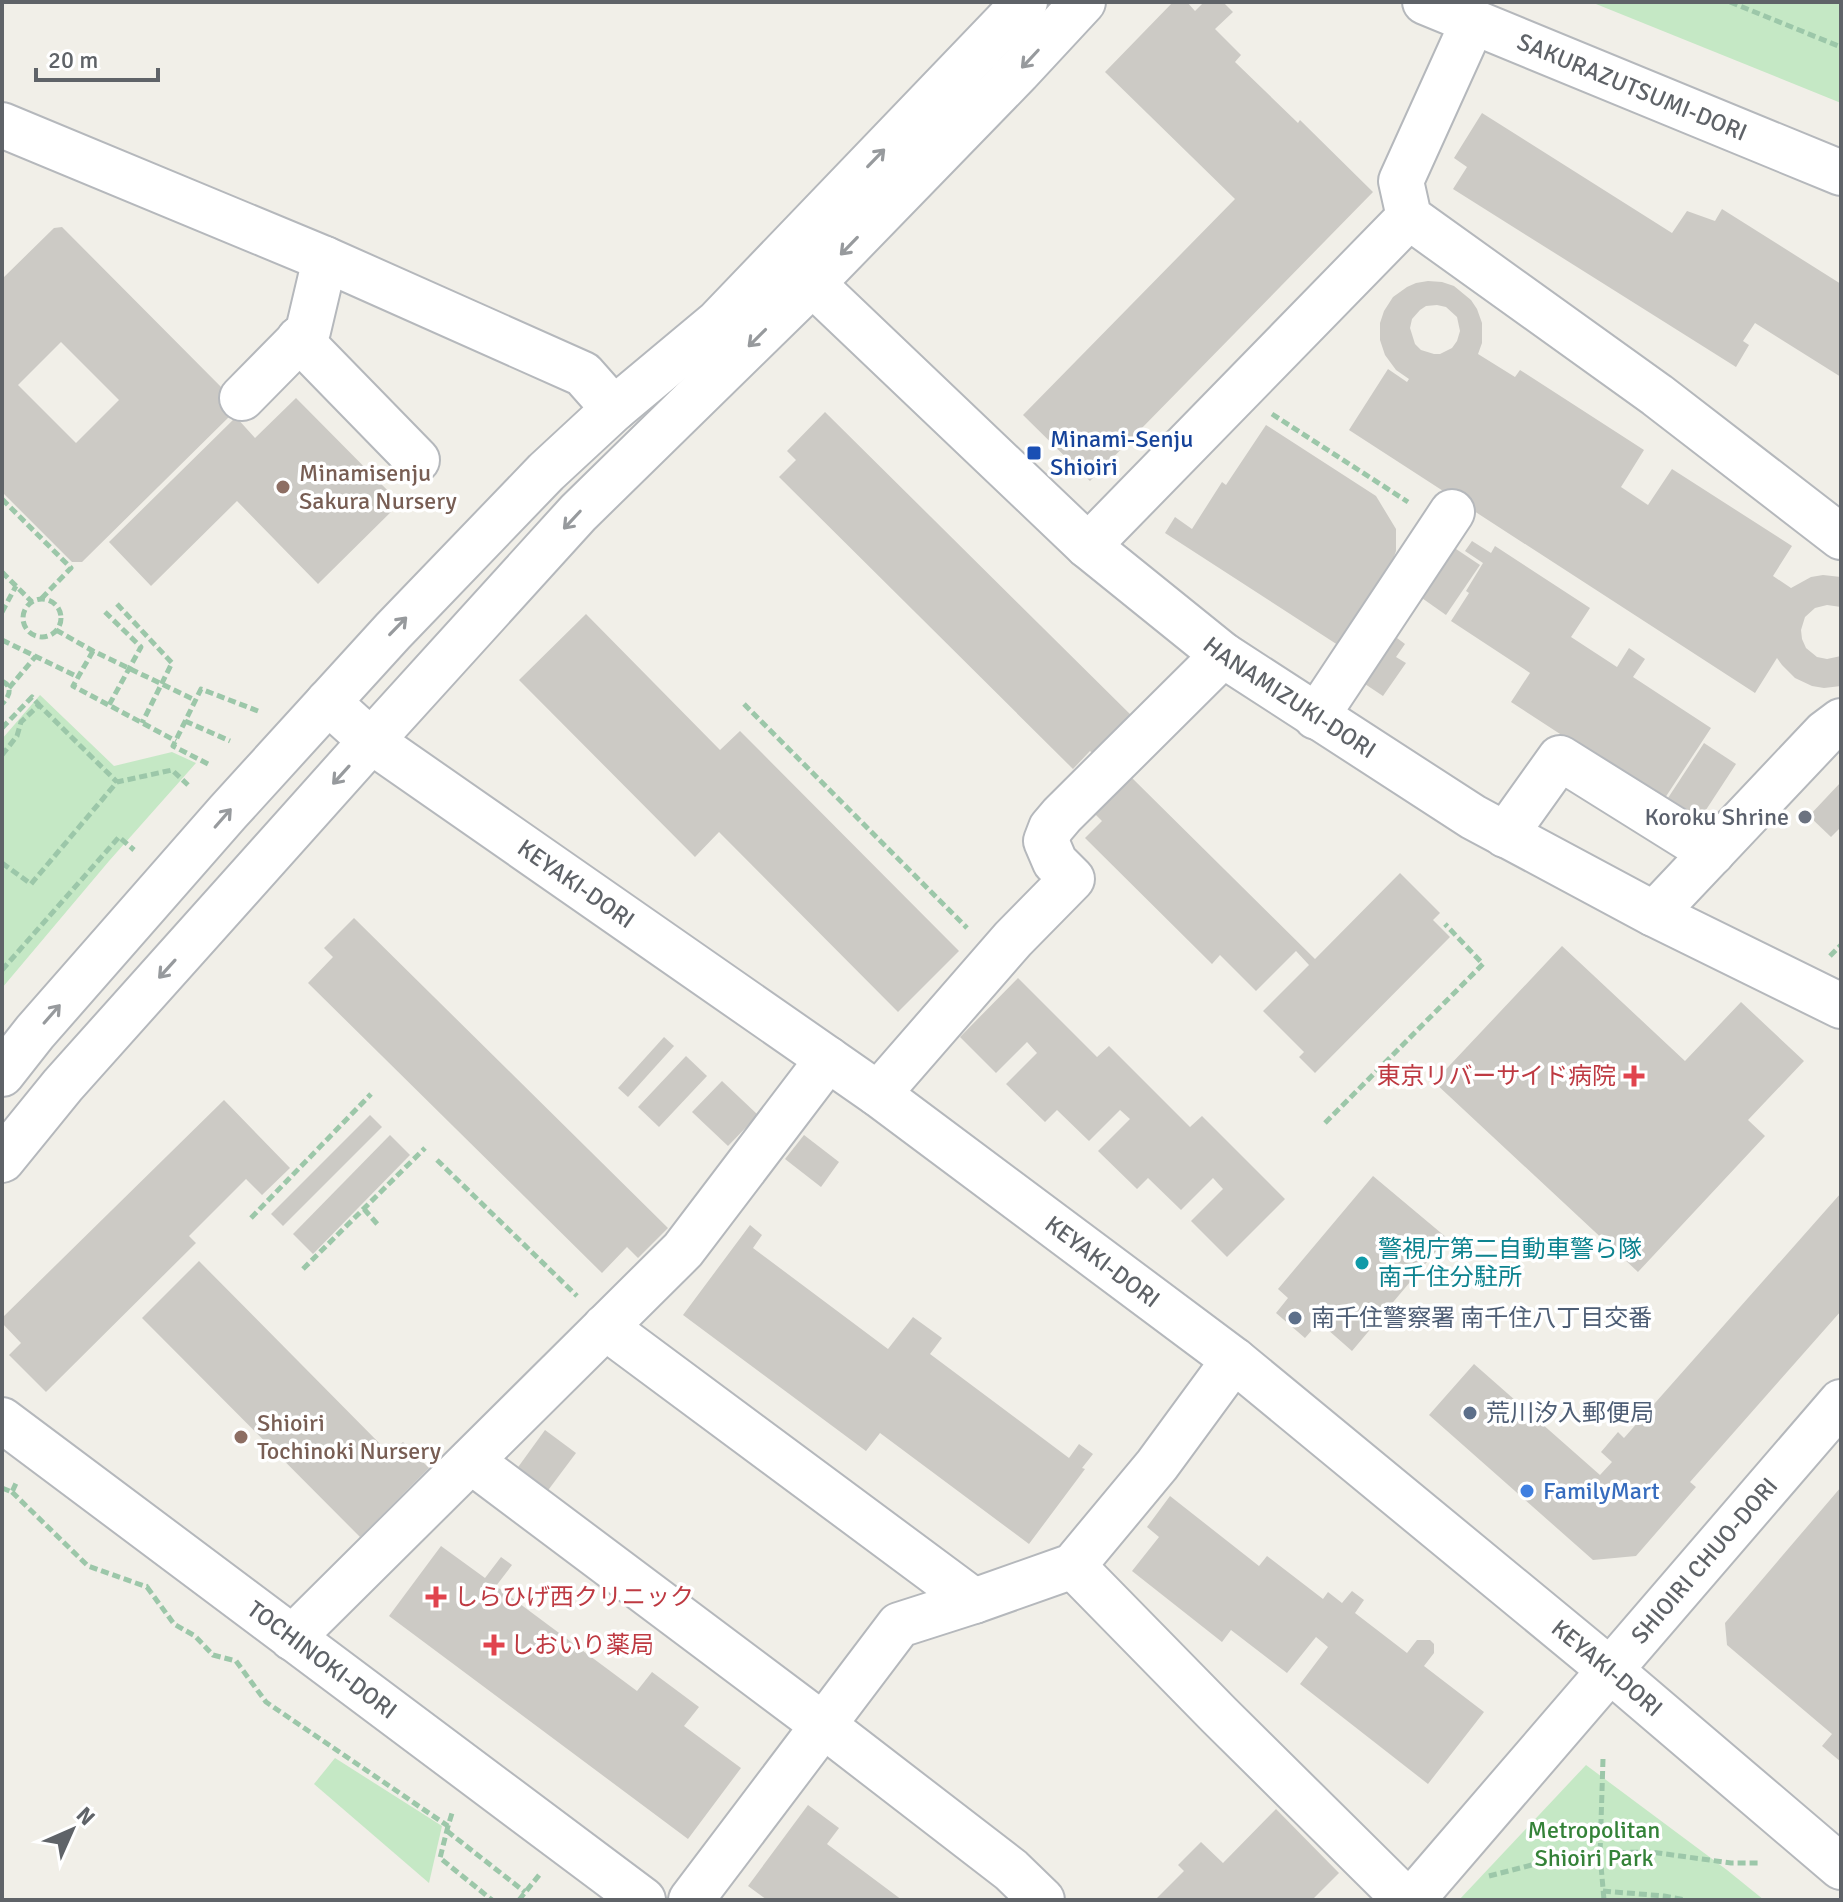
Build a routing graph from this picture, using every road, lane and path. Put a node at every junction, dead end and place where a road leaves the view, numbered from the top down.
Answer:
1 (1025, 2) edge
2 (1083, 2) edge
3 (1425, 2) edge
4 (1730, 2) edge
5 (1473, 22) junction
6 (1841, 47) edge
7 (2, 125) edge
8 (1841, 173) edge
9 (1409, 217) junction
10 (325, 259) junction
11 (798, 269) junction
12 (299, 339) junction
13 (1238, 392) junction
14 (242, 398) dead end
15 (614, 409) junction
16 (417, 460) dead end
17 (2, 499) edge
18 (1448, 519) joint
19 (1841, 537) edge
20 (1088, 546) junction
21 (2, 572) edge
22 (16, 586) junction
23 (41, 599) junction
24 (32, 602) junction
25 (117, 604) dead end
26 (2, 612) edge
27 (105, 612) dead end
28 (56, 630) junction
29 (3, 643) edge
30 (93, 651) junction
31 (1223, 655) junction
32 (36, 656) junction
33 (129, 669) junction
34 (78, 677) junction
35 (2, 681) edge
36 (162, 684) junction
37 (9, 688) junction
38 (195, 700) junction
39 (328, 702) junction
40 (2, 704) edge
41 (744, 704) dead end
42 (39, 705) junction
43 (109, 705) junction
44 (258, 711) dead end
45 (1316, 717) junction
46 (185, 721) junction
47 (1841, 721) edge
48 (142, 723) junction
49 (2, 728) edge
50 (176, 741) junction
51 (230, 741) dead end
52 (371, 741) junction
53 (2, 755) edge
54 (208, 764) dead end
55 (117, 782) junction
56 (188, 785) dead end
57 (1505, 835) junction
58 (134, 850) dead end
59 (1712, 853) junction
60 (2, 863) edge
61 (1654, 914) junction
62 (1445, 924) dead end
63 (973, 934) dead end
64 (2, 970) edge
65 (1841, 1006) edge
66 (828, 1059) junction
67 (2, 1074) edge
68 (371, 1094) dead end
69 (878, 1094) junction
70 (1325, 1123) dead end
71 (425, 1148) dead end
72 (2, 1160) edge
73 (437, 1160) dead end
74 (364, 1209) junction
75 (251, 1218) dead end
76 (379, 1226) dead end
77 (303, 1269) dead end
78 (605, 1327) junction
79 (1234, 1360) junction
80 (1841, 1402) edge
81 (2, 1420) edge
82 (471, 1461) junction
83 (20, 1476) dead end
84 (2, 1488) edge
85 (12, 1492) junction
86 (1073, 1566) junction
87 (156, 1576) dead end
88 (147, 1587) junction
89 (974, 1601) junction
90 (292, 1638) junction
91 (1610, 1670) junction
92 (823, 1725) junction
93 (1603, 1759) dead end
94 (456, 1803) dead end
95 (448, 1828) junction
96 (1600, 1854) junction
97 (1760, 1863) dead end
98 (1841, 1867) edge
99 (540, 1873) dead end
100 (1487, 1877) dead end
101 (1603, 1891) junction
102 (525, 1892) junction
103 (615, 1892) edge
104 (492, 1900) edge
105 (519, 1900) edge
106 (691, 1900) edge
107 (1042, 1900) edge
108 (1409, 1900) edge
109 (1604, 1900) edge
110 (1685, 1900) edge

11 -> 1 street
2 -> 11 street
3 - 5 street, SAKURAZUTSUMI-DORI
4 - 6 path
5 - 8 street, SAKURAZUTSUMI-DORI
5 - 9 street
7 - 10 street
9 - 13 street
9 - 19 street
10 - 12 street
10 - 15 street
11 - 15 street
11 - 20 street, HANAMIZUKI-DORI
11 -> 52 street
12 - 14 street
12 - 16 street
13 - 18 path
13 - 20 street
39 -> 15 street
17 - 23 path
18 - 45 street
20 - 31 street, HANAMIZUKI-DORI
21 - 22 path
22 - 24 path
22 - 26 path
23 - 24 path
23 - 28 path
24 - 28 path
25 - 36 path
27 - 33 path
28 - 30 path
29 - 32 path
30 - 33 path
30 - 34 path
31 - 45 street, HANAMIZUKI-DORI
31 - 69 street
32 - 34 path
32 - 37 path
33 - 36 path
33 - 43 path
34 - 43 path
35 - 37 path
36 - 38 path
36 - 48 path
37 - 40 path
38 - 44 path
38 - 46 path
39 - 52 street, KEYAKI-DORI
67 -> 39 street
41 - 63 path
42 - 49 path
42 - 53 path
42 - 55 path
43 - 48 path
45 - 57 street, HANAMIZUKI-DORI
46 - 50 path
46 - 51 path
47 - 59 street
48 - 50 path
50 - 54 path
52 - 66 street, KEYAKI-DORI
52 -> 72 street
55 - 56 path
55 - 60 path
57 - 59 street
57 - 61 street, HANAMIZUKI-DORI
58 - 64 path
59 - 61 street
61 - 65 street, HANAMIZUKI-DORI
62 - 70 path
66 - 69 street, KEYAKI-DORI
66 - 78 street
68 - 75 path
69 - 79 street, KEYAKI-DORI
71 - 74 path
73 - 78 path
74 - 76 path
74 - 77 path
78 - 82 street
78 - 89 street
79 - 86 street
79 - 91 street, KEYAKI-DORI
80 - 91 street, SHIOIRI CHUO-DORI
81 - 90 street, TOCHINOKI-DORI
82 - 90 street
82 - 92 street
83 - 85 path
84 - 85 path
85 - 88 path
86 - 89 street
86 - 108 street
87 - 88 path
88 - 95 path
89 - 92 street
90 - 103 street, TOCHINOKI-DORI
91 - 98 street, KEYAKI-DORI
91 - 108 street, SHIOIRI CHUO-DORI
92 - 106 street
92 - 107 street
93 - 96 path
94 - 95 path
95 - 102 path
95 - 104 path
96 - 97 path
96 - 100 path
96 - 101 path
99 - 102 path
101 - 109 path
101 - 110 path
102 - 105 path

